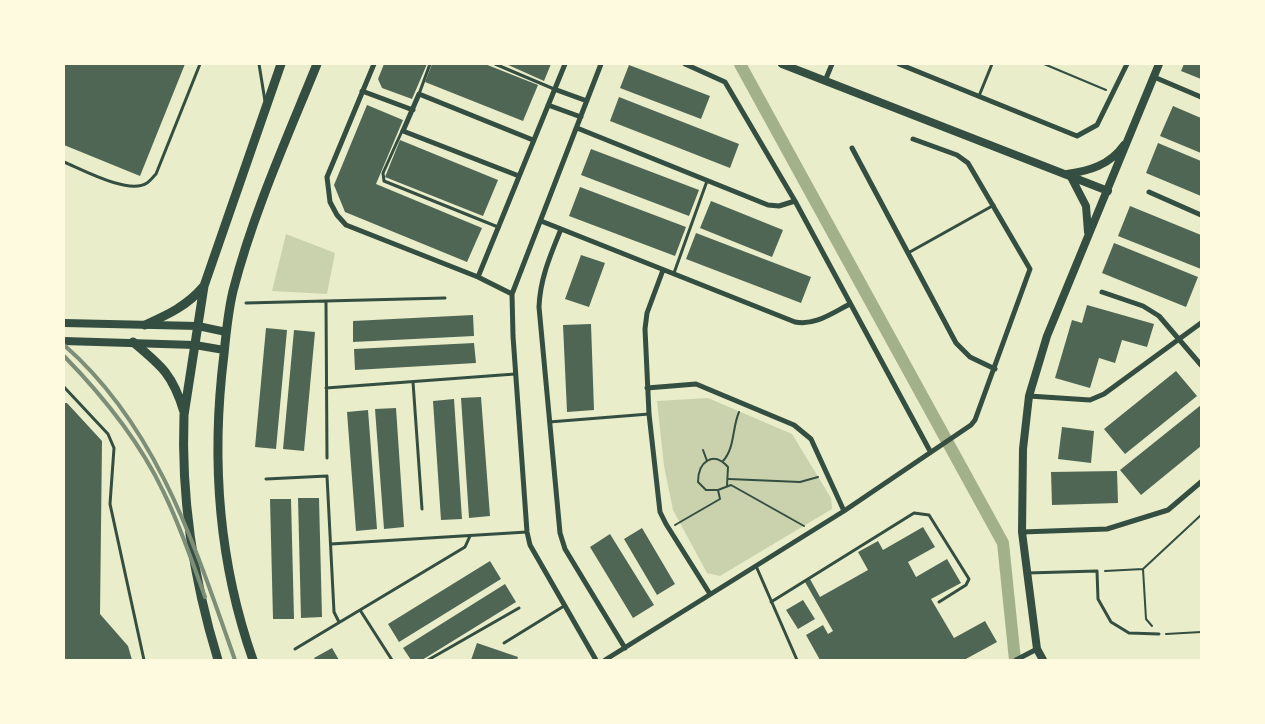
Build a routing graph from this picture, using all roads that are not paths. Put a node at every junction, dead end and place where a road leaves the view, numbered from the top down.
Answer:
1 (200, 64) edge
2 (259, 64) edge
3 (281, 64) edge
4 (317, 64) edge
5 (374, 64) edge
6 (430, 64) edge
7 (495, 64) edge
8 (565, 64) edge
9 (602, 64) edge
10 (685, 64) edge
11 (782, 64) edge
12 (832, 64) edge
13 (899, 64) edge
14 (992, 64) edge
15 (1127, 64) edge
16 (1159, 64) edge
17 (1154, 77) junction
18 (825, 81) junction
19 (554, 89) junction
20 (362, 91) junction
21 (419, 94) junction
22 (1201, 96) edge
23 (979, 97) junction
24 (587, 101) junction
25 (266, 104) junction
26 (548, 105) junction
27 (413, 110) junction
28 (581, 117) junction
29 (577, 128) junction
30 (403, 131) junction
31 (1130, 135) junction
32 (913, 139) dead end
33 (533, 140) junction
34 (852, 148) dead end
35 (64, 162) edge
36 (1068, 175) junction
37 (519, 176) junction
38 (707, 181) junction
39 (1108, 191) junction
40 (1149, 192) dead end
41 (795, 201) junction
42 (994, 204) junction
43 (1201, 215) edge
44 (541, 221) junction
45 (498, 227) junction
46 (561, 229) junction
47 (1087, 242) junction
48 (907, 253) junction
49 (663, 270) junction
50 (674, 274) junction
51 (478, 277) junction
52 (204, 286) junction
53 (1102, 292) dead end
54 (512, 294) junction
55 (445, 298) dead end
56 (326, 302) junction
57 (246, 303) dead end
58 (850, 304) junction
59 (1201, 323) edge
60 (64, 324) edge
61 (145, 325) junction
62 (198, 326) junction
63 (226, 332) junction
64 (1180, 339) junction
65 (64, 341) edge
66 (133, 342) junction
67 (195, 345) junction
68 (224, 350) junction
69 (1201, 365) edge
70 (995, 369) junction
71 (515, 374) junction
72 (413, 382) junction
73 (64, 387) edge
74 (326, 388) junction
75 (647, 388) junction
76 (1029, 396) junction
77 (649, 414) junction
78 (184, 415) junction
79 (548, 422) junction
80 (930, 451) junction
81 (327, 458) dead end
82 (266, 479) dead end
83 (1201, 482) edge
84 (422, 509) dead end
85 (844, 511) junction
86 (527, 532) junction
87 (1022, 532) junction
88 (470, 536) junction
89 (331, 544) junction
90 (756, 566) junction
91 (1026, 574) junction
92 (710, 594) junction
93 (771, 602) junction
94 (939, 602) dead end
95 (564, 606) junction
96 (518, 608) dead end
97 (360, 610) junction
98 (339, 622) junction
99 (1159, 634) road end
100 (504, 643) dead end
101 (625, 648) junction
102 (295, 649) dead end
103 (1036, 649) junction
104 (1018, 659) edge
105 (144, 660) edge
106 (218, 660) edge
107 (253, 660) edge
108 (392, 660) edge
109 (428, 660) edge
110 (596, 660) edge
111 (605, 660) edge
112 (797, 660) edge
113 (1043, 660) edge

1 - 35 lane
2 - 25 lane
3 - 25 main road
4 - 63 main road
5 - 20 street
6 - 21 lane
7 - 19 lane
8 - 19 street
9 - 24 street
10 - 41 street
11 - 18 street
12 - 18 street
13 - 23 street
14 - 23 lane
15 - 23 street
16 - 17 street
17 - 22 street
17 - 31 street
18 - 36 street
19 - 24 street
19 - 26 street
20 - 27 street
20 - 51 street
21 - 27 street
21 - 33 street
24 - 28 street
25 - 52 main road
26 - 28 street
26 - 33 street
27 - 30 street
28 - 29 street
29 - 38 street
29 - 44 street
30 - 37 street
30 - 45 lane
31 - 36 street
31 - 39 street
32 - 42 street
33 - 37 street
34 - 48 street
36 - 39 street
36 - 47 street
37 - 45 street
38 - 41 street
38 - 50 lane
39 - 47 street
40 - 43 street
41 - 58 street
42 - 48 lane
42 - 70 street
44 - 46 street
44 - 54 street
45 - 51 street
46 - 49 street
46 - 79 street
47 - 76 street
48 - 70 street
49 - 50 street
49 - 75 street
50 - 58 street
51 - 54 street
52 - 61 main road
52 - 62 main road
53 - 64 street
54 - 71 street
55 - 56 lane
56 - 57 lane
56 - 74 lane
58 - 80 street
59 - 64 street
60 - 61 street
61 - 62 street
62 - 63 street
62 - 67 main road
63 - 68 main road
64 - 69 street
64 - 76 street
65 - 66 street
66 - 67 street
66 - 78 main road
67 - 68 street
67 - 78 main road
68 - 107 main road
70 - 80 street
71 - 72 lane
71 - 86 street
72 - 74 lane
72 - 84 lane
73 - 105 lane
74 - 81 lane
75 - 77 street
75 - 85 street
76 - 87 street
77 - 79 lane
77 - 92 street
78 - 106 main road
79 - 101 street
80 - 85 street
82 - 89 lane
83 - 87 street
85 - 90 street
86 - 88 lane
86 - 95 street
87 - 91 street
88 - 89 lane
88 - 97 lane
89 - 98 lane
90 - 92 street
90 - 93 lane
91 - 99 lane
91 - 103 street
92 - 101 street
93 - 94 lane
93 - 112 lane
95 - 100 lane
95 - 110 street
96 - 109 lane
97 - 98 lane
97 - 108 lane
98 - 102 lane
101 - 111 street
103 - 104 street
103 - 113 street

